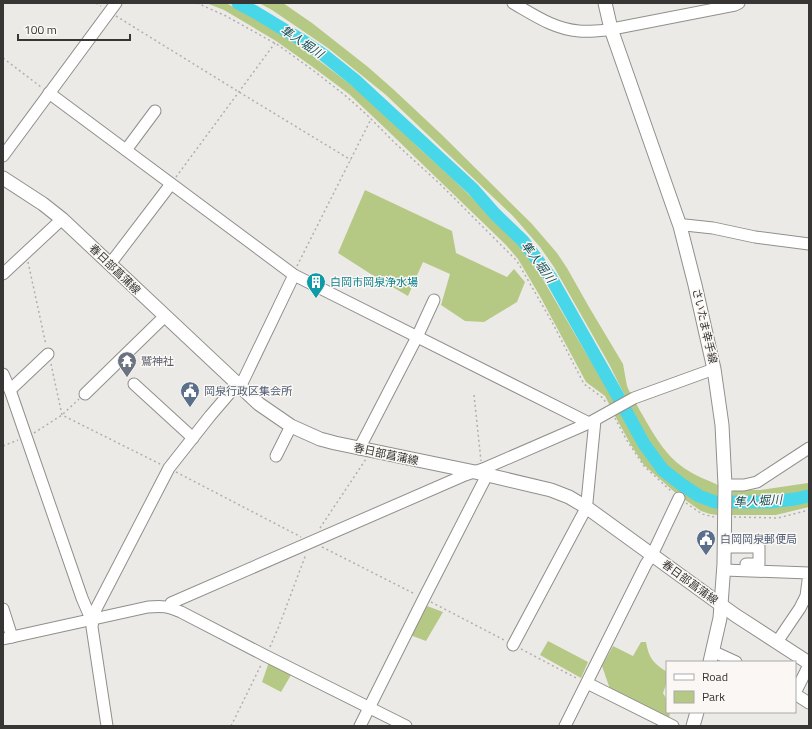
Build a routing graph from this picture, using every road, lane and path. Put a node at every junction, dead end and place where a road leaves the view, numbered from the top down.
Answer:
1 (96, 3) edge
2 (198, 3) edge
3 (514, 3) edge
4 (605, 3) edge
5 (739, 3) edge
6 (113, 7) edge
7 (611, 29) junction
8 (274, 43) junction
9 (3, 58) edge
10 (238, 92) junction
11 (49, 93) junction
12 (155, 111) dead end
13 (371, 119) junction
14 (126, 150) junction
15 (3, 156) edge
16 (351, 160) junction
17 (3, 178) edge
18 (171, 184) junction
19 (62, 219) junction
20 (680, 226) junction
21 (809, 244) edge
22 (25, 253) junction
23 (110, 264) junction
24 (3, 274) edge
25 (293, 275) junction
26 (434, 300) dead end
27 (165, 316) junction
28 (417, 337) junction
29 (48, 354) junction
30 (714, 369) junction
31 (3, 374) edge
32 (134, 384) dead end
33 (239, 385) junction
34 (10, 390) junction
35 (85, 394) joint
36 (474, 395) dead end
37 (611, 410) junction
38 (62, 414) junction
39 (592, 421) junction
40 (291, 426) junction
41 (27, 438) junction
42 (193, 438) junction
43 (3, 446) edge
44 (809, 448) edge
45 (365, 450) junction
46 (276, 456) dead end
47 (170, 468) junction
48 (482, 472) junction
49 (725, 486) junction
50 (679, 498) junction
51 (586, 507) junction
52 (809, 510) edge
53 (725, 517) junction
54 (320, 528) dead end
55 (311, 542) junction
56 (725, 547) junction
57 (652, 555) junction
58 (724, 567) junction
59 (809, 573) edge
60 (424, 598) junction
61 (722, 605) junction
62 (170, 607) junction
63 (3, 609) edge
64 (805, 611) edge
65 (93, 620) junction
66 (8, 638) edge
67 (777, 642) junction
68 (513, 645) dead end
69 (266, 656) junction
70 (711, 656) edge
71 (732, 661) edge
72 (809, 664) edge
73 (587, 683) junction
74 (796, 691) edge
75 (796, 694) edge
76 (809, 703) edge
77 (370, 708) junction
78 (697, 713) edge
79 (107, 726) edge
80 (231, 726) edge
81 (360, 726) edge
82 (406, 726) edge
83 (565, 726) edge
84 (673, 726) edge
85 (693, 726) edge

1 - 6 path
2 - 8 path
3 - 7 street
4 - 7 main road, さいたま幸手線
5 - 7 street
6 - 10 path
6 - 11 street
7 - 20 main road, さいたま幸手線
8 - 10 path
8 - 13 path
9 - 11 path
10 - 16 path
10 - 18 path
11 - 14 street
11 - 15 street
12 - 14 street
13 - 16 path
13 - 37 path
14 - 18 street
16 - 25 path
17 - 19 main road, 春日部菖蒲線
18 - 23 street
18 - 25 street
19 - 22 street
19 - 23 main road, 春日部菖蒲線
20 - 21 street
20 - 30 main road, さいたま幸手線
22 - 24 street
22 - 29 path
23 - 27 main road, 春日部菖蒲線
25 - 28 street
25 - 33 street
26 - 28 street
27 - 33 main road, 春日部菖蒲線
27 - 35 street
28 - 39 street
28 - 45 street
29 - 34 street
29 - 38 path
30 - 37 street
30 - 49 main road, さいたま幸手線
31 - 34 street
32 - 42 street
33 - 40 main road, 春日部菖蒲線
33 - 42 street
34 - 41 street
35 - 38 path
36 - 48 path
37 - 39 street
37 - 50 path
38 - 41 path
38 - 47 path
39 - 48 street
39 - 51 street
40 - 45 main road, 春日部菖蒲線
40 - 46 street
41 - 43 path
41 - 65 street
42 - 47 street
44 - 49 street
45 - 48 main road, 春日部菖蒲線
45 - 54 path
47 - 55 path
47 - 65 street
48 - 51 main road, 春日部菖蒲線
48 - 55 street
48 - 60 street
49 - 53 main road, さいたま幸手線
50 - 53 path
50 - 57 street
51 - 57 main road, 春日部菖蒲線
51 - 68 street
52 - 53 path
53 - 56 main road, さいたま幸手線
55 - 60 path
55 - 62 street
55 - 69 path
56 - 58 main road, さいたま幸手線
56 - 58 street
57 - 61 main road, 春日部菖蒲線
57 - 73 street
58 - 59 street
58 - 61 main road, さいたま幸手線
59 - 64 street
60 - 77 street
61 - 67 main road, 春日部菖蒲線
61 - 70 main road, さいたま幸手線
62 - 65 street
62 - 69 street
63 - 66 street
64 - 67 street
65 - 66 street
65 - 79 street
67 - 72 main road, 春日部菖蒲線
69 - 77 street
69 - 80 path
70 - 71 street
72 - 74 street
73 - 83 street
73 - 84 street
75 - 76 street
77 - 81 street
77 - 82 street
78 - 85 main road

